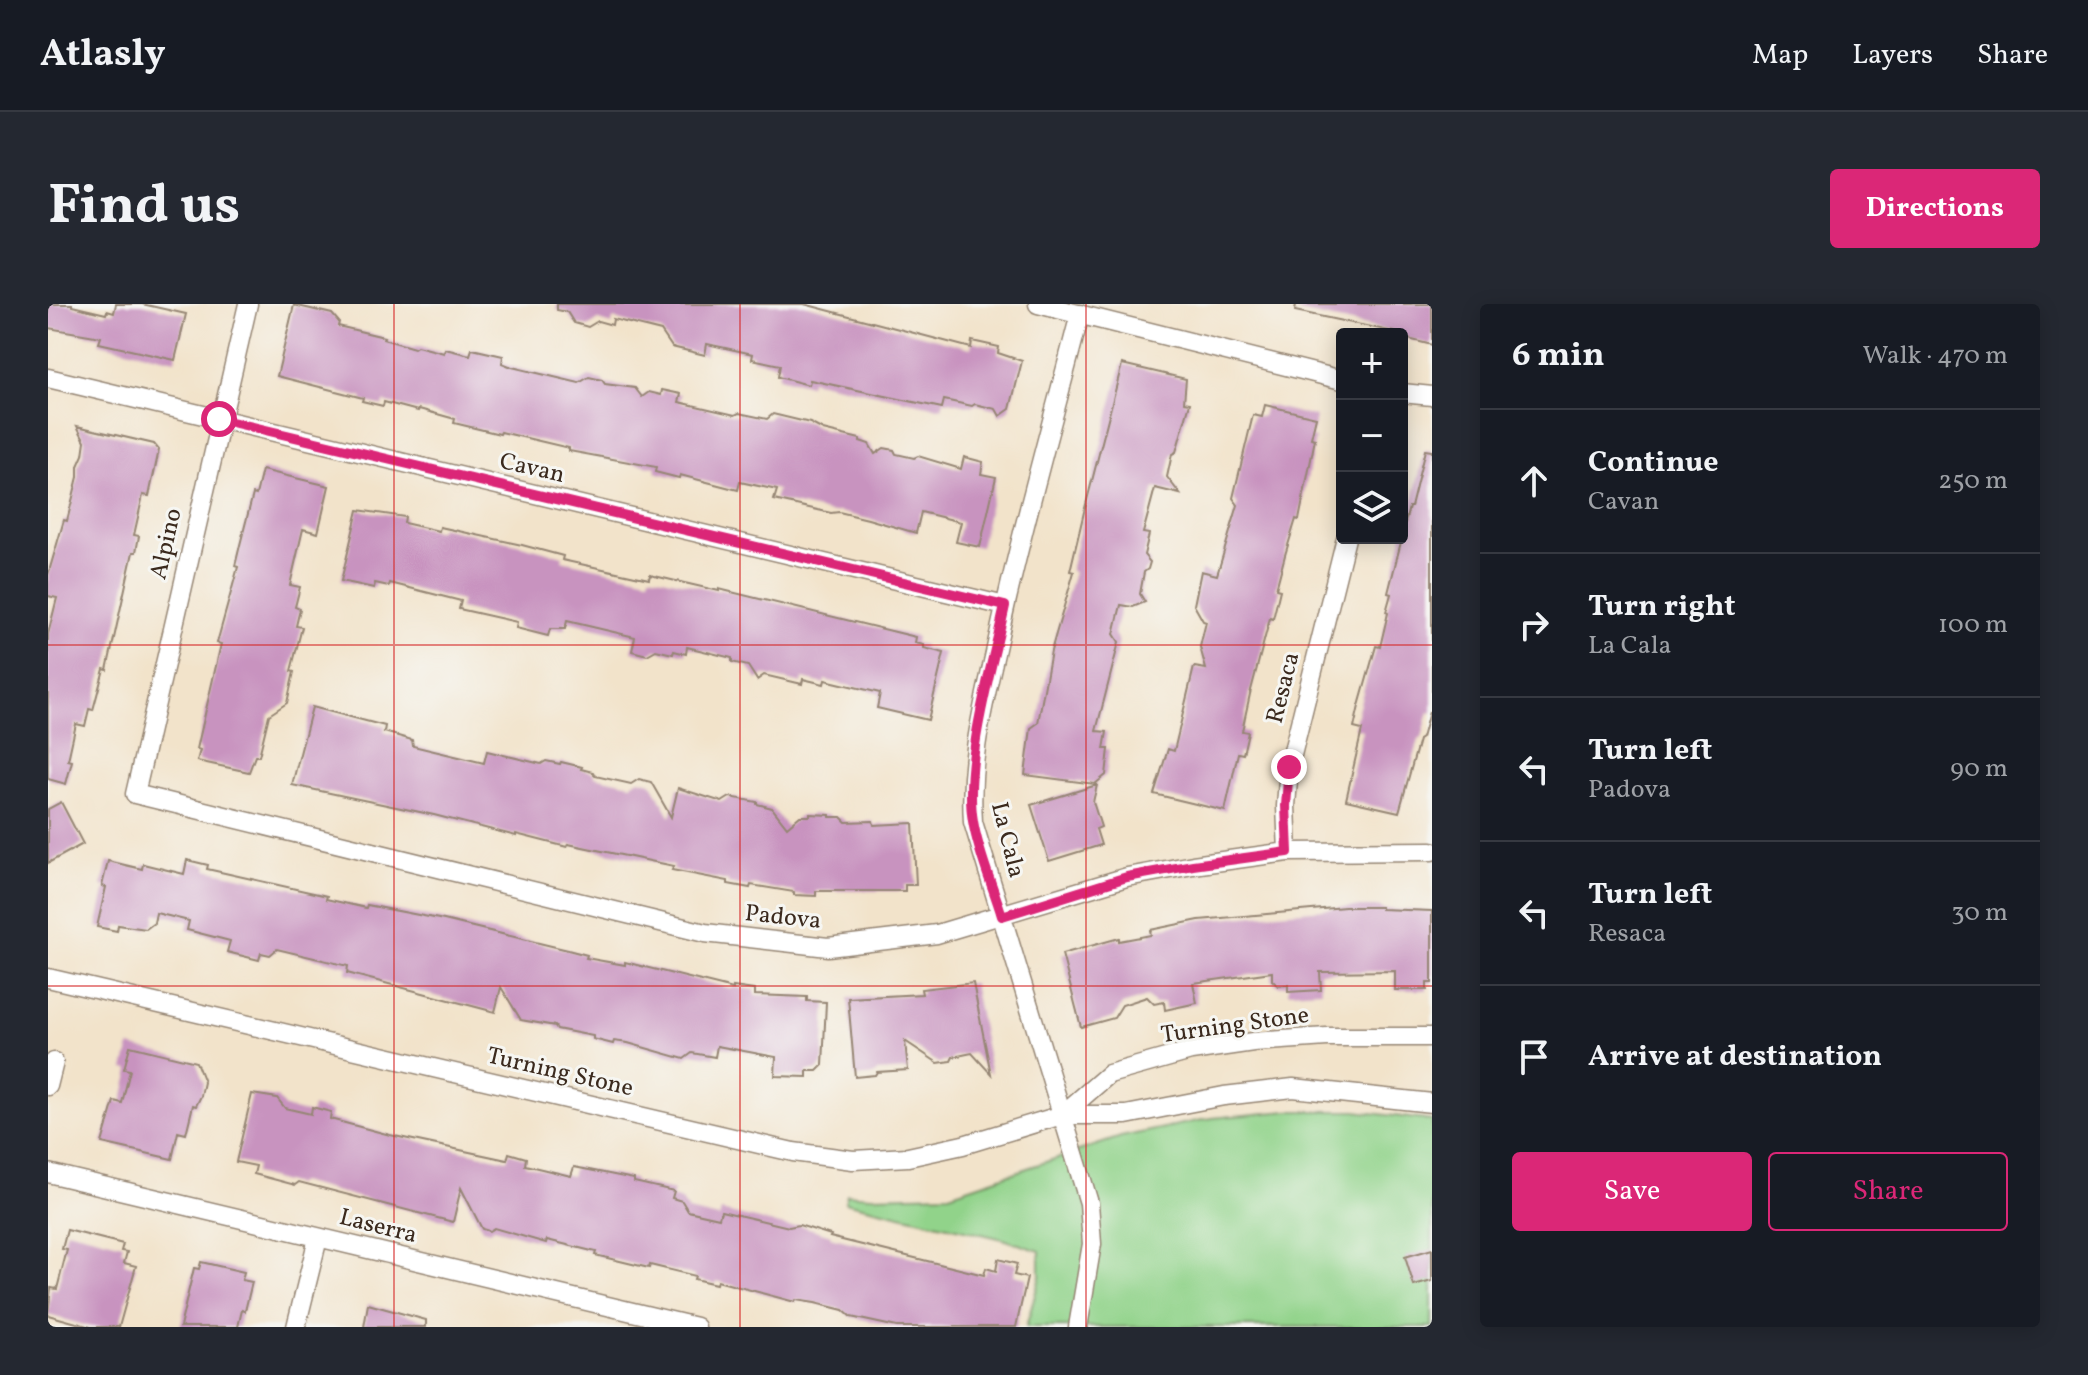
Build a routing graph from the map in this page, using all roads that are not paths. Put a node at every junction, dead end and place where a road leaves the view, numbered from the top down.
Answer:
1 (248, 304) edge
2 (1038, 304) edge
3 (1080, 314) junction
4 (48, 378) edge
5 (1336, 378) edge
6 (1408, 394) edge
7 (1432, 396) edge
8 (219, 419) junction
9 (1345, 544) edge
10 (1005, 606) junction
11 (135, 794) joint
12 (1432, 851) edge
13 (1288, 852) junction
14 (1002, 916) junction
15 (48, 978) edge
16 (1432, 1037) edge
17 (54, 1062) dead end
18 (48, 1086) edge
19 (1432, 1103) edge
20 (1062, 1115) junction
21 (48, 1173) edge
22 (318, 1238) junction
23 (658, 1322) edge
24 (296, 1327) edge
25 (696, 1327) edge
26 (1078, 1327) edge

1 - 8 street, Alpino
2 - 3 street
3 - 5 street
3 - 10 street, La Cala
4 - 8 street, Cavan
6 - 7 street
8 - 10 street, Cavan
8 - 11 street, Alpino
9 - 13 street, Resaca
10 - 14 street, La Cala
11 - 14 street, Padova
12 - 13 street, Padova
13 - 14 street, Padova
14 - 20 street, La Cala
15 - 20 street, Turning Stone
16 - 20 street, Turning Stone
17 - 18 street
19 - 20 street, Turning Stone
20 - 26 street, La Cala
21 - 22 street, Laserra
22 - 23 street, Laserra
22 - 24 street
23 - 25 street, Laserra

